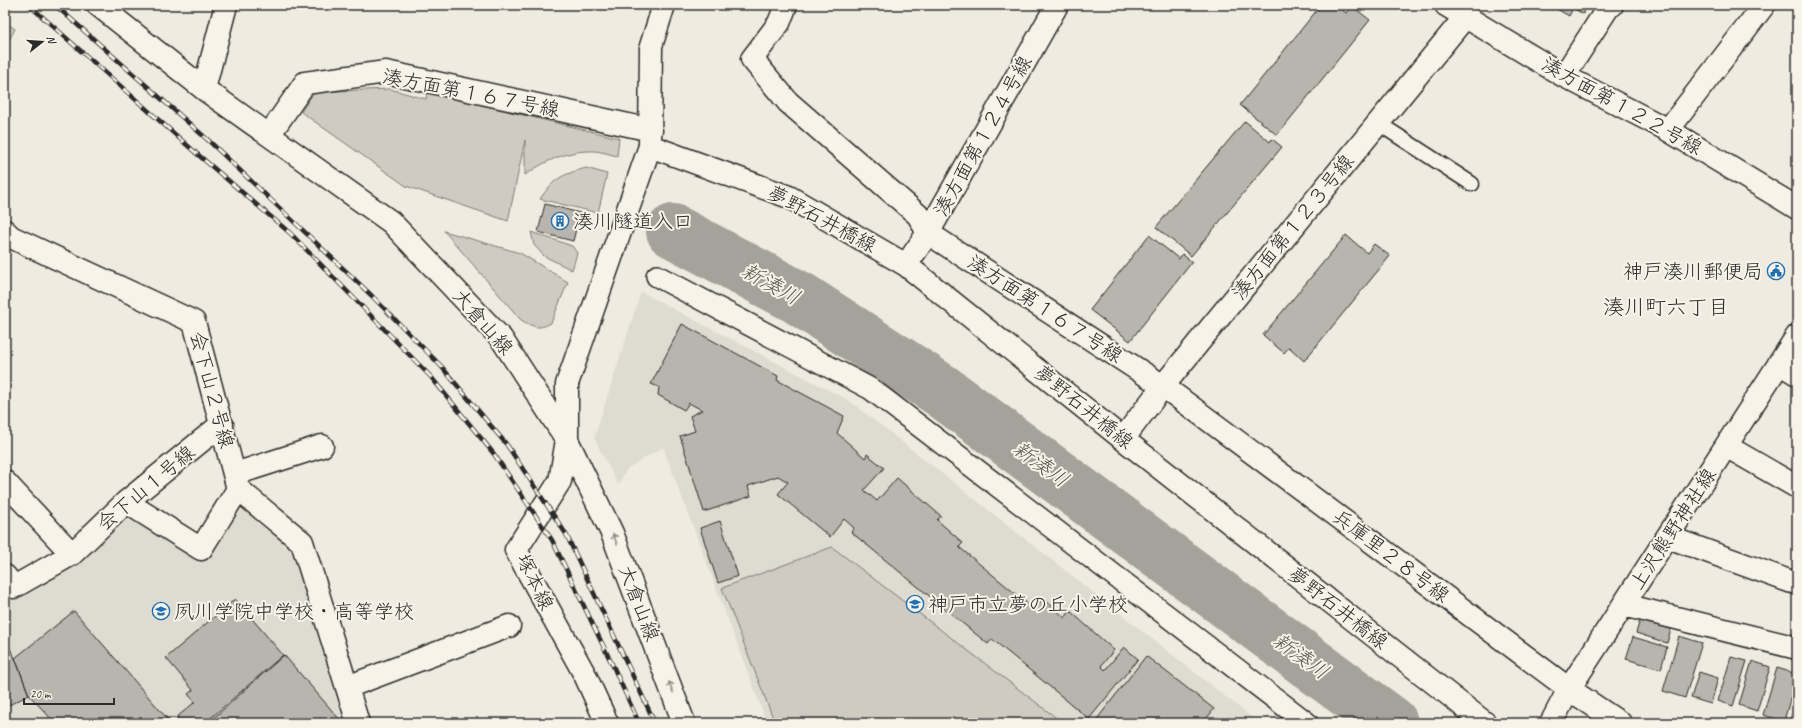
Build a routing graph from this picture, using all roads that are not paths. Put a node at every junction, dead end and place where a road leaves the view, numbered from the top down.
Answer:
1 (98, 5) edge
2 (226, 5) edge
3 (664, 5) edge
4 (786, 5) edge
5 (1446, 5) edge
6 (1612, 5) edge
7 (1764, 5) edge
8 (1053, 6) edge
9 (1465, 17) junction
10 (1564, 76) junction
11 (204, 89) junction
12 (1378, 123) junction
13 (1668, 130) junction
14 (269, 135) junction
15 (651, 138) junction
16 (1472, 184) dead end
17 (1797, 208) edge
18 (5, 231) edge
19 (928, 233) junction
20 (906, 265) junction
21 (657, 276) dead end
22 (1797, 336) edge
23 (1788, 369) edge
24 (1163, 386) junction
25 (222, 424) junction
26 (1123, 439) junction
27 (567, 440) junction
28 (322, 446) dead end
29 (1726, 446) junction
30 (237, 481) junction
31 (5, 482) edge
32 (1797, 487) edge
33 (126, 502) junction
34 (1668, 537) junction
35 (72, 554) junction
36 (5, 576) edge
37 (1797, 582) edge
38 (1624, 605) junction
39 (509, 626) dead end
40 (1797, 648) edge
41 (347, 687) junction
42 (1569, 689) junction
43 (358, 723) edge
44 (607, 723) edge
45 (684, 723) edge
46 (1307, 723) edge
47 (1485, 723) edge
48 (1551, 723) edge
49 (1620, 723) edge

1 - 11 street, 大倉山線
2 - 11 street
3 - 15 street
4 - 19 street
5 - 9 street, 湊方面第１２２号線
6 - 10 street
7 - 13 street
8 - 19 street, 湊方面第１２４号線
9 - 10 street, 湊方面第１２２号線
9 - 12 street, 湊方面第１２３号線
10 - 13 street, 湊方面第１２２号線
11 - 14 street, 大倉山線
12 - 16 lane
12 - 24 street, 湊方面第１２３号線
13 - 17 street, 湊方面第１２２号線
14 - 15 street, 湊方面第１６７号線
14 - 27 street, 大倉山線
15 - 20 street, 夢野石井橋線
15 - 27 street
18 - 25 street, 会下山２号線
19 - 20 street, 湊方面第１２４号線
19 - 24 street, 湊方面第１６７号線
20 - 26 street, 夢野石井橋線
21 - 46 street
22 - 23 street, 上沢熊野神社線
23 - 29 street, 上沢熊野神社線
24 - 26 street, 湊方面第１２３号線
24 - 42 street, 兵庫里２８号線
25 - 30 street, 会下山２号線
25 - 33 street, 会下山１号線
26 - 47 street, 夢野石井橋線
27 - 44 street, 塚本線
45 -> 27 street, 大倉山線
28 - 30 street
29 - 32 street
29 - 34 street, 上沢熊野神社線
30 - 33 street
30 - 41 street
31 - 35 street
33 - 35 street, 会下山１号線
34 - 37 street
34 - 38 street, 上沢熊野神社線
35 - 36 street, 会下山１号線
38 - 40 street
38 - 42 street, 上沢熊野神社線
39 - 41 street
41 - 43 street
42 - 48 street, 上沢熊野神社線
42 - 49 street, 兵庫里２８号線

